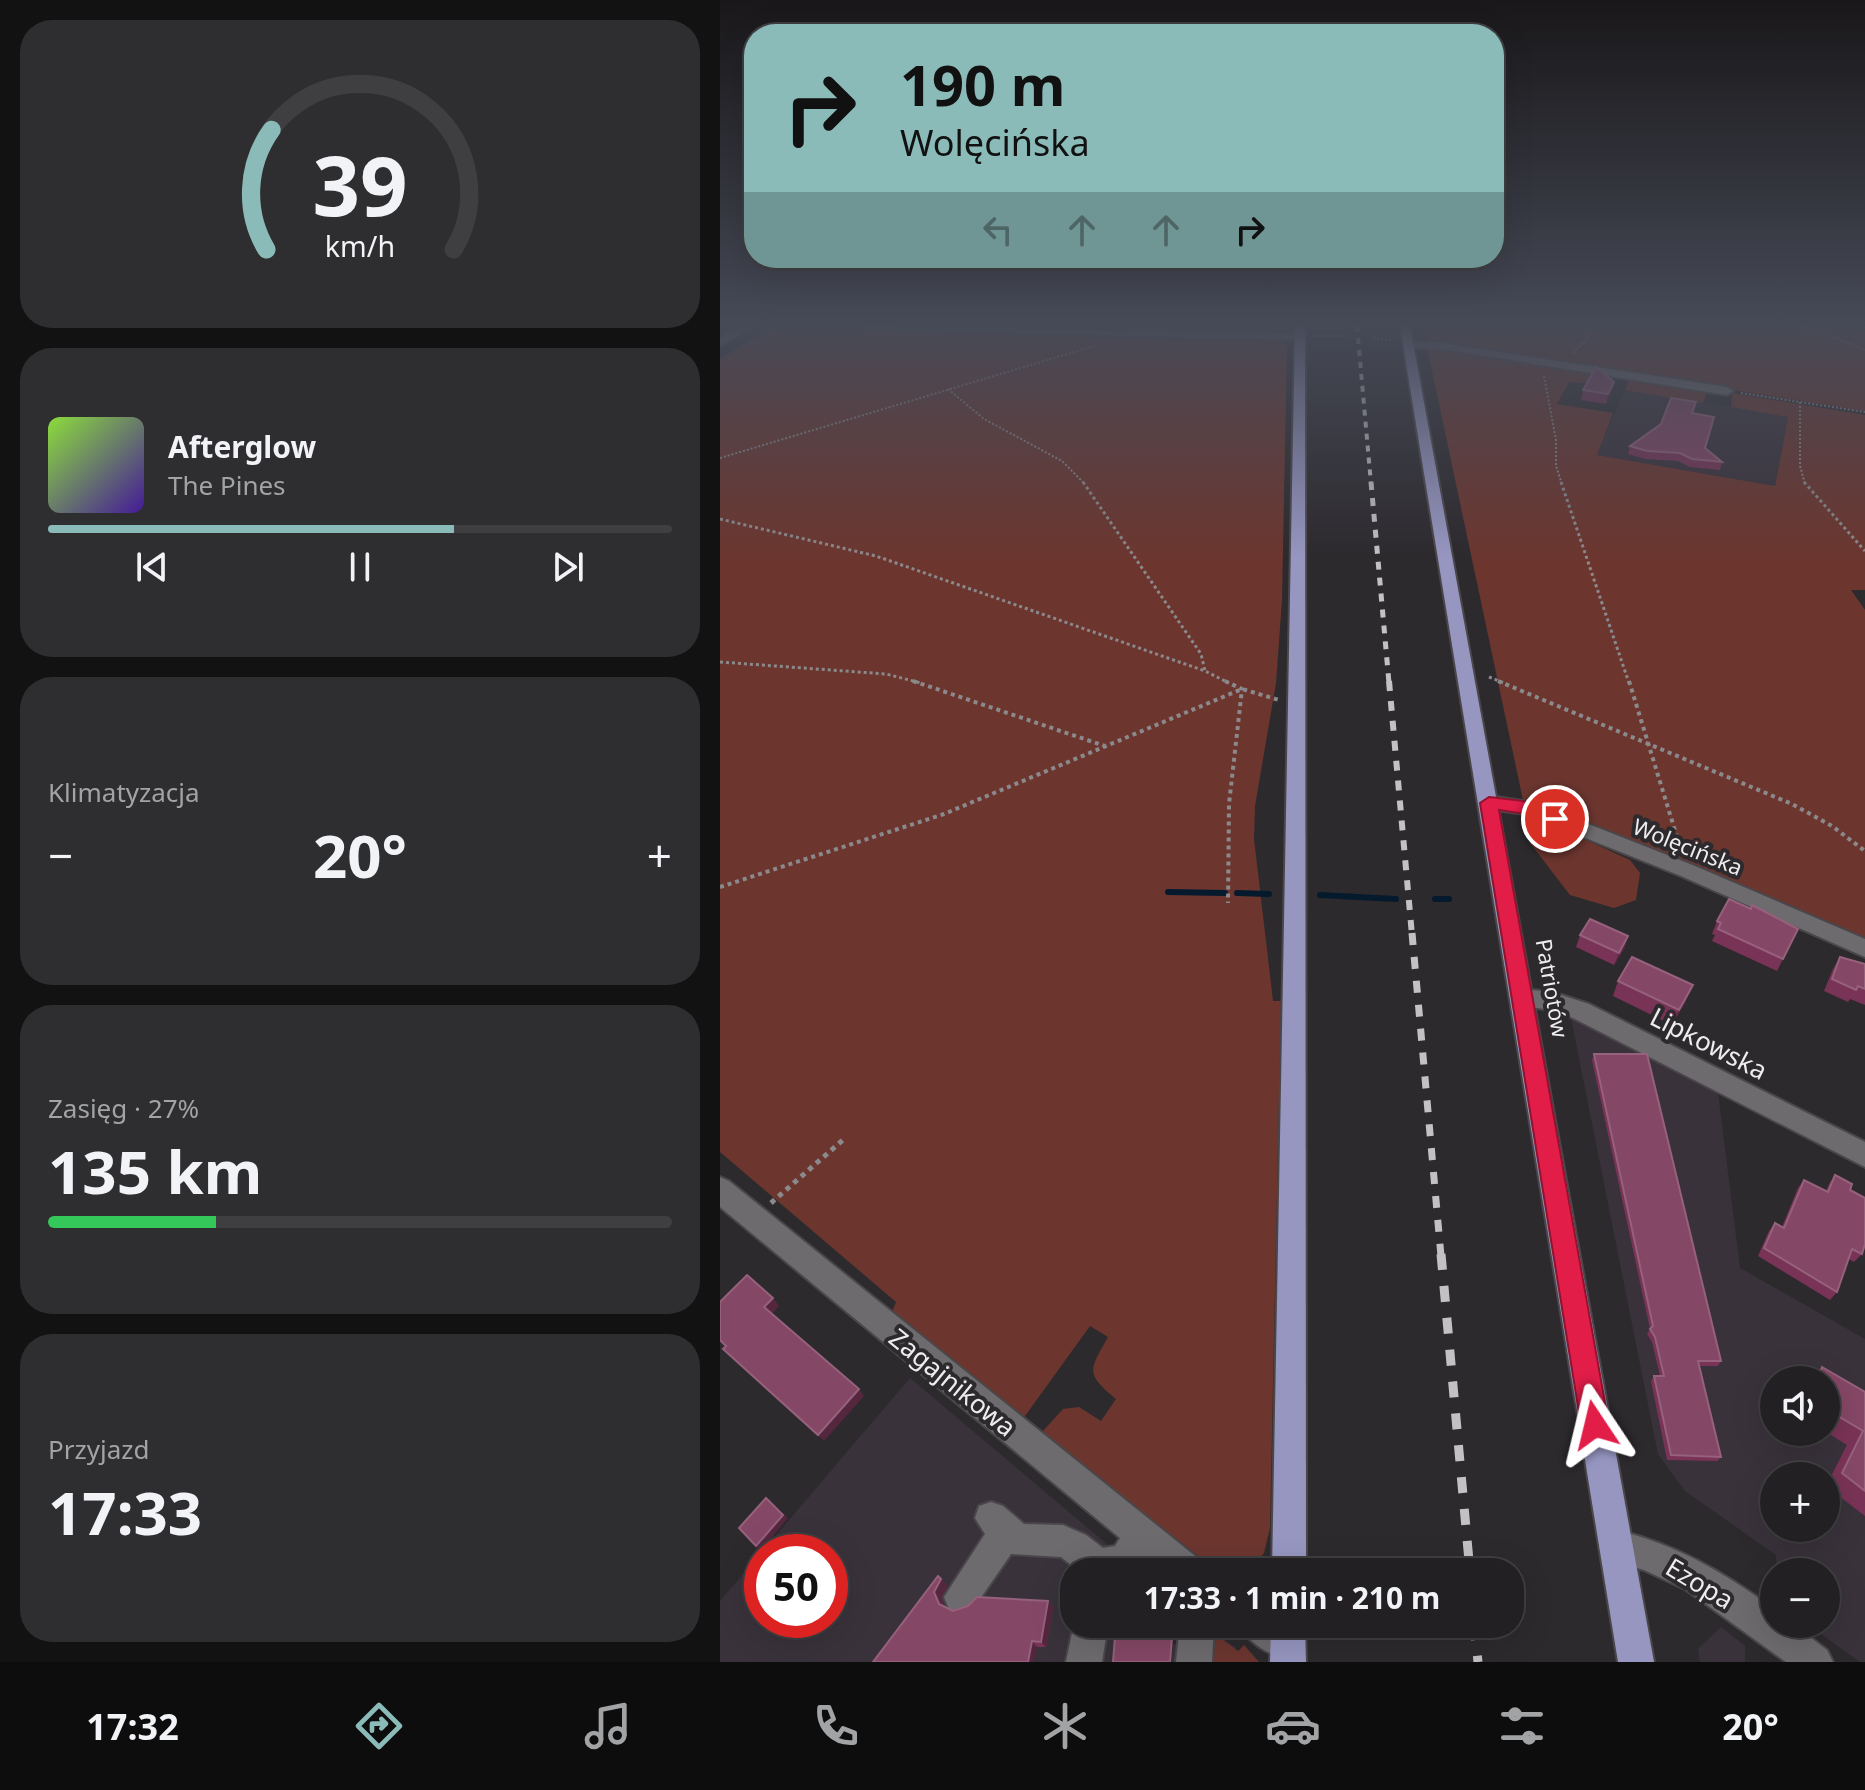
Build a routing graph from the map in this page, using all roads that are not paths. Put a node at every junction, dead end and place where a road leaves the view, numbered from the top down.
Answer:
1 (1299, 404) edge
2 (1419, 404) edge
3 (1489, 803) junction
4 (1865, 948) edge
5 (1522, 998) junction
6 (1865, 1155) edge
7 (722, 1194) edge
8 (1141, 1535) junction
9 (1616, 1547) junction
10 (1088, 1558) edge
11 (1127, 1558) edge
12 (1170, 1558) edge
13 (1289, 1558) edge
14 (961, 1597) dead end
15 (1088, 1638) edge
16 (1196, 1638) edge
17 (1084, 1662) edge
18 (1194, 1662) edge
19 (1636, 1662) edge
20 (1815, 1662) edge

1 - 13 main road
2 - 3 main road, Patriotów
3 - 4 street, Wolęcińska
3 - 5 main road, Patriotów
5 - 6 street, Lipkowska
5 - 9 main road, Patriotów
7 - 8 street, Zagajnikowa
8 - 11 street
8 - 12 street, Zagajnikowa
9 - 19 main road, Patriotów
9 - 20 street, Ezopa
10 - 14 street
15 - 17 street
16 - 18 street

